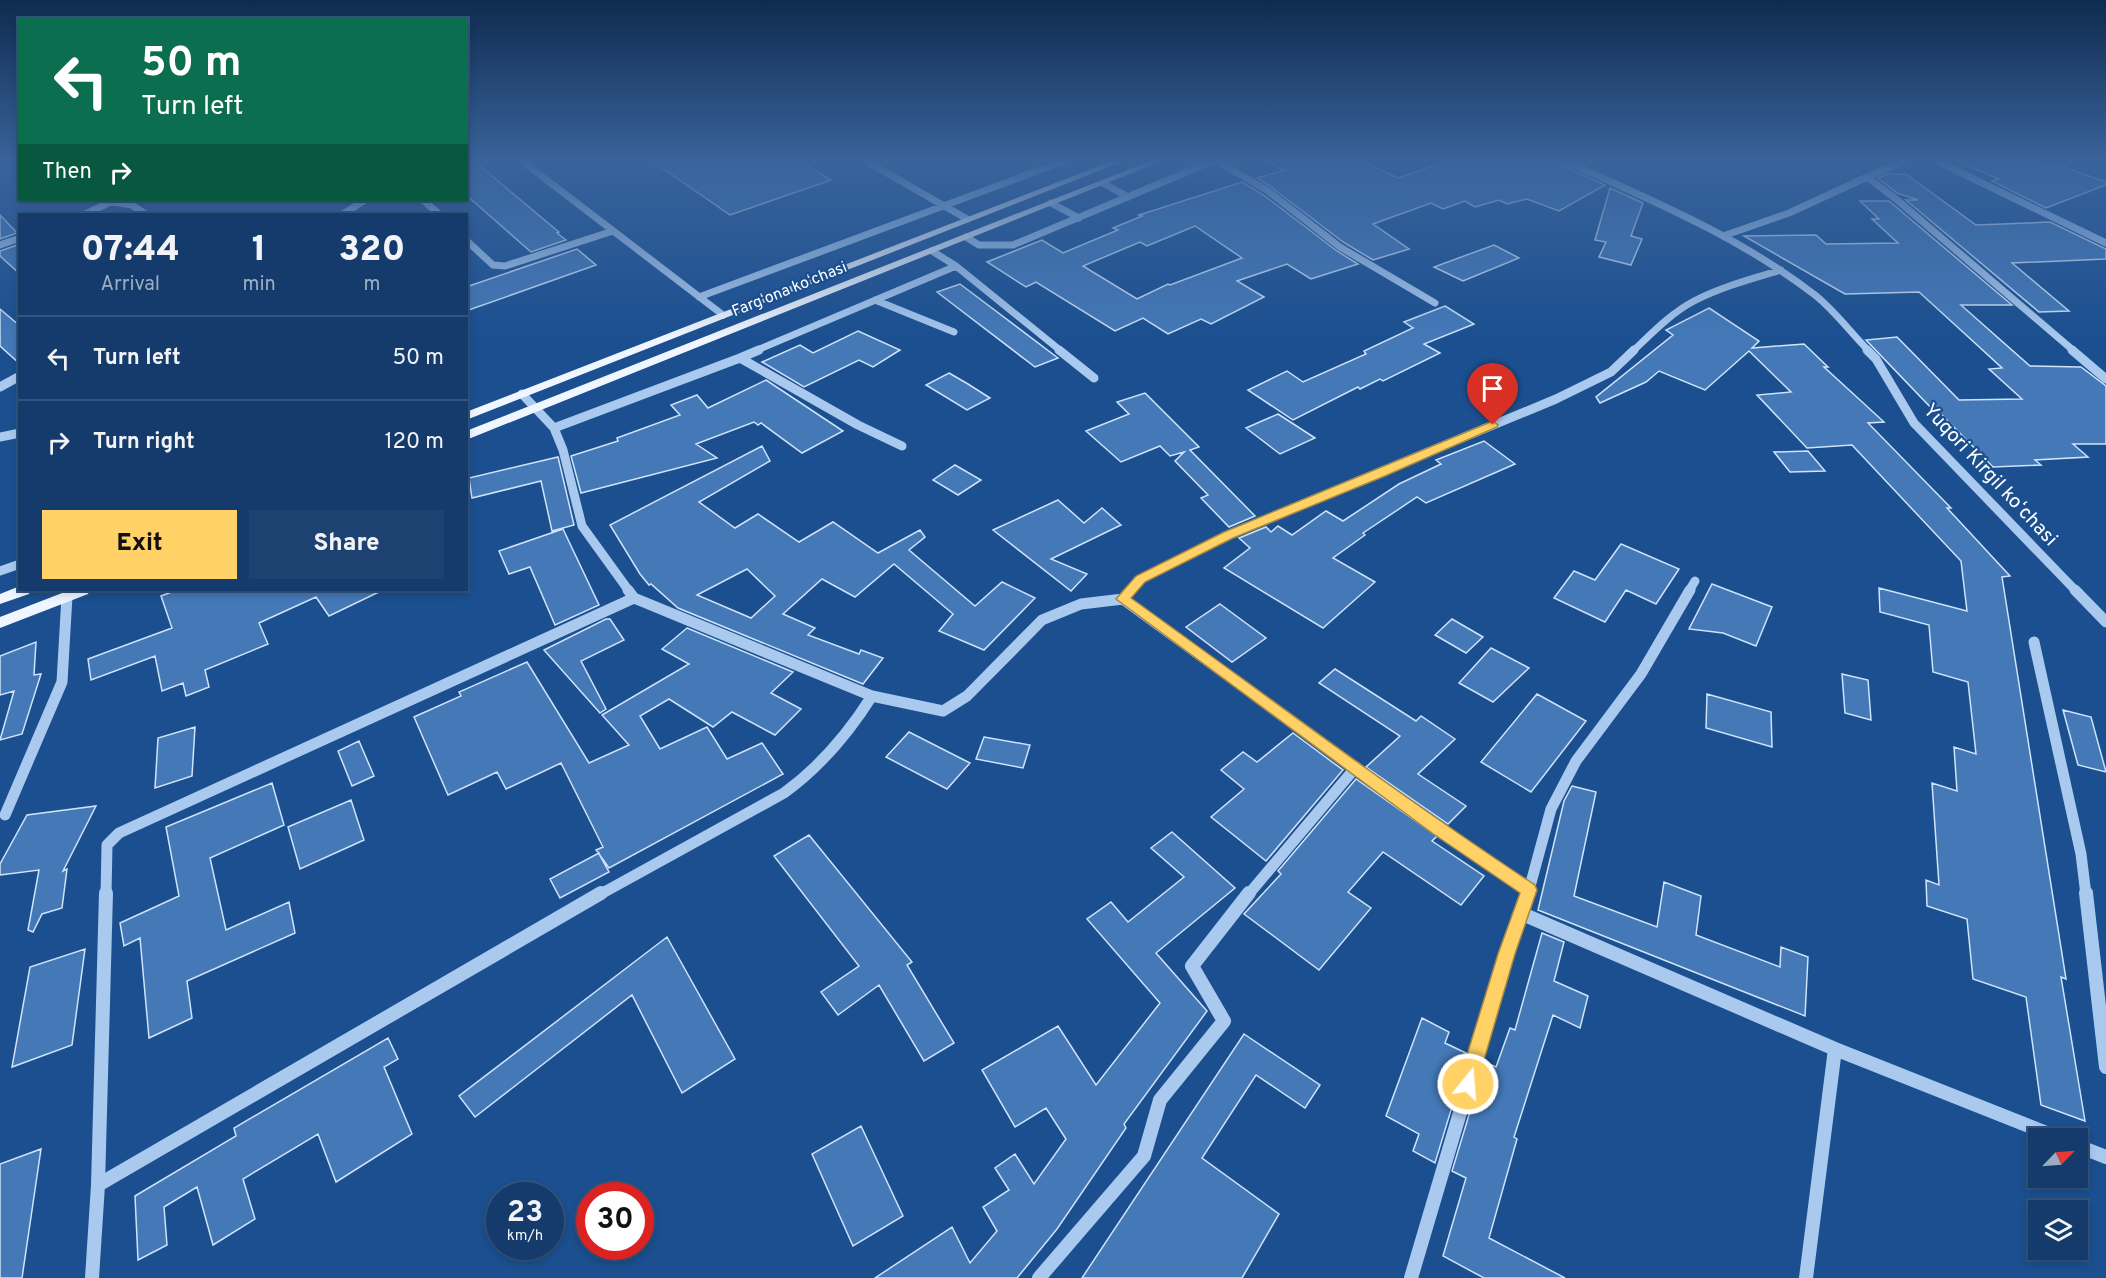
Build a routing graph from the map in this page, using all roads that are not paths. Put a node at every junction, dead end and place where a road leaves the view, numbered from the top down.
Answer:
1 (600, 221) edge
2 (905, 221) edge
3 (963, 221) edge
4 (1007, 221) edge
5 (1073, 221) edge
6 (1306, 221) edge
7 (1692, 221) edge
8 (1767, 221) edge
9 (1921, 221) edge
10 (2060, 221) edge
11 (613, 231) junction
12 (1722, 236) junction
13 (966, 237) junction
14 (18, 239) edge
15 (468, 242) edge
16 (2106, 243) edge
17 (0, 245) edge
18 (932, 250) junction
19 (956, 266) junction
20 (1781, 270) junction
21 (699, 297) junction
22 (875, 300) junction
23 (1435, 303) dead end
24 (723, 315) junction
25 (954, 332) dead end
26 (740, 358) junction
27 (18, 377) edge
28 (1094, 378) dead end
29 (2106, 379) edge
30 (0, 387) edge
31 (522, 394) junction
32 (535, 408) junction
33 (468, 415) edge
34 (554, 428) junction
35 (18, 433) edge
36 (468, 435) edge
37 (0, 437) edge
38 (902, 446) dead end
39 (18, 565) edge
40 (0, 571) edge
41 (1695, 581) dead end
42 (21, 591) edge
43 (80, 591) edge
44 (67, 596) junction
45 (634, 598) junction
46 (0, 599) edge
47 (1123, 599) junction
48 (2105, 620) edge
49 (0, 623) edge
50 (2034, 642) dead end
51 (872, 696) junction
52 (1356, 767) junction
53 (5, 815) dead end
54 (1529, 890) junction
55 (1521, 913) junction
56 (1835, 1049) junction
57 (2106, 1067) edge
58 (2034, 1128) edge
59 (2088, 1150) edge
60 (2106, 1157) edge
61 (98, 1185) junction
62 (92, 1278) edge
63 (1039, 1278) edge
64 (1411, 1278) edge
65 (1806, 1278) edge

1 - 11 street
2 - 21 street
3 - 24 main road, Fargʻona koʻchasi
4 - 13 main road, Fargʻona koʻchasi
5 - 13 street
6 - 23 street
7 - 12 street, Yuqori Kirgil koʻchasi
8 - 12 street
9 - 29 street
10 - 16 street
11 - 15 street
11 - 21 street
12 - 20 street, Yuqori Kirgil koʻchasi
13 - 18 main road, Fargʻona koʻchasi
14 - 17 street
18 - 19 street
18 - 32 main road, Fargʻona koʻchasi
19 - 22 street
19 - 28 street
20 - 47 street
20 - 48 street, Yuqori Kirgil koʻchasi
21 - 24 street
22 - 25 street
22 - 26 street
24 - 31 main road, Fargʻona koʻchasi
26 - 34 street
26 - 38 street
27 - 30 street
31 - 32 street
31 - 33 main road, Fargʻona koʻchasi
32 - 34 street
32 - 36 main road, Fargʻona koʻchasi
34 - 45 street
35 - 37 street
39 - 40 street
41 - 54 street
42 - 46 main road
43 - 44 main road
44 - 49 main road
44 - 53 street
45 - 51 street
45 - 61 street
47 - 51 street
47 - 52 street
50 - 57 street
51 - 61 street
52 - 54 street
52 - 63 street
54 - 55 street
55 - 56 street
55 - 64 street
56 - 58 street
56 - 65 street
59 - 60 street
61 - 62 street

